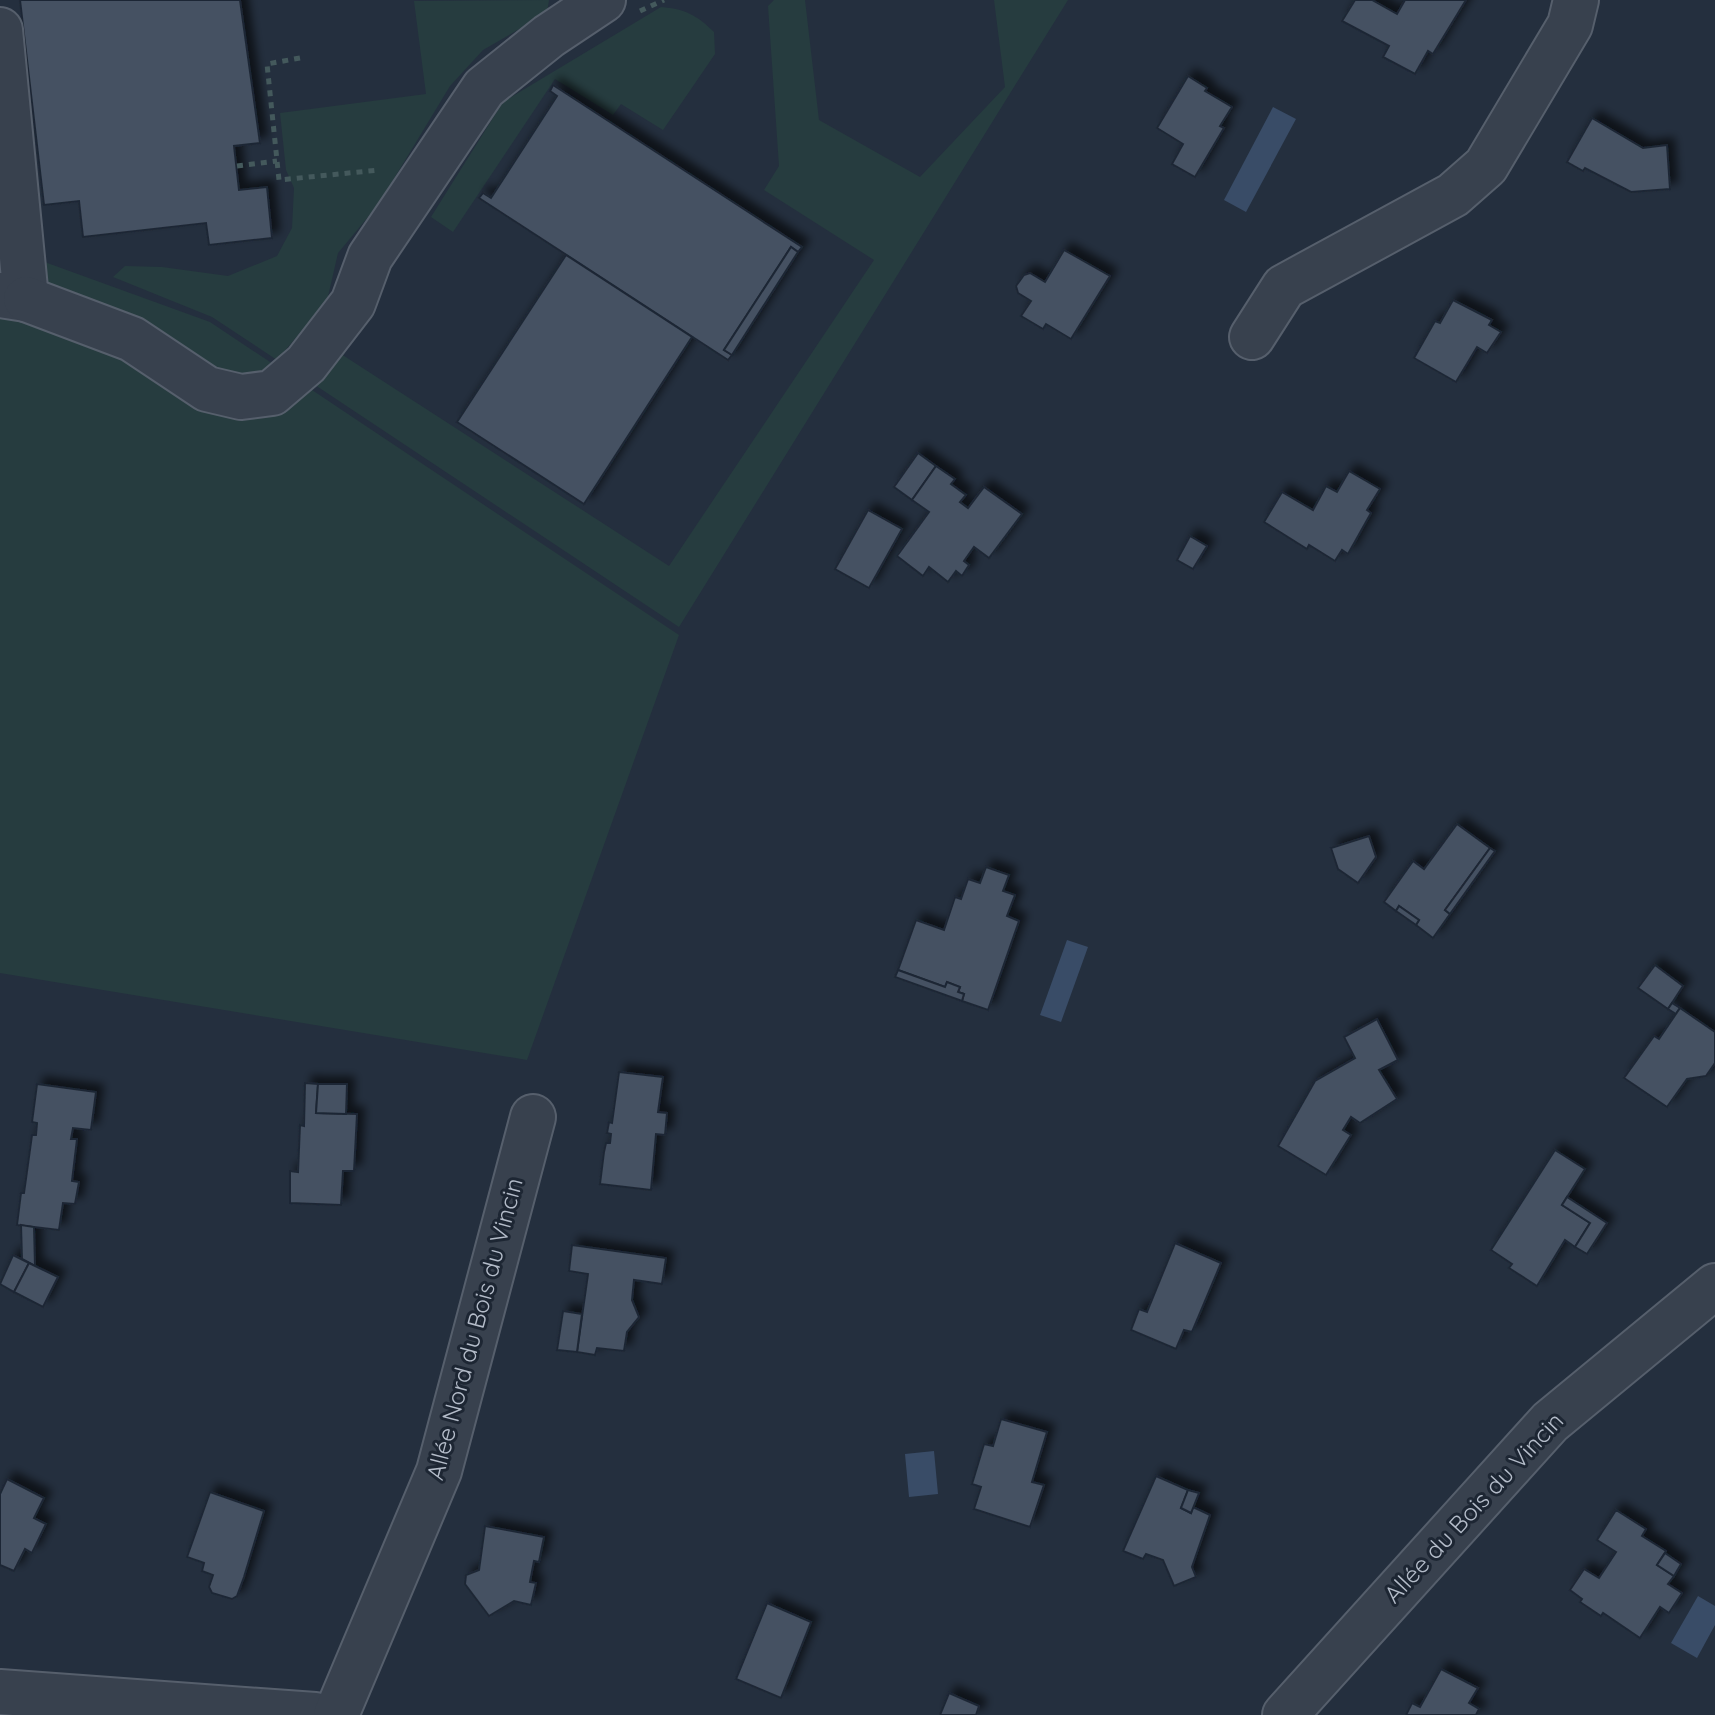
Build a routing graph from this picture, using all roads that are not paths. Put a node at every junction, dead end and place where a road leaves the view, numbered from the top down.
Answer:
1 (603, 0) edge
2 (1576, 0) edge
3 (0, 30) edge
4 (13, 297) edge
5 (1252, 337) dead end
6 (533, 1117) dead end
7 (1715, 1286) edge
8 (0, 1692) edge
9 (315, 1715) edge
10 (336, 1715) edge
11 (1285, 1715) edge

1 - 4 street
2 - 5 street
3 - 4 street
6 - 10 street, Allée Nord du Bois du Vincin
7 - 11 street, Allée du Bois du Vincin
8 - 9 street

